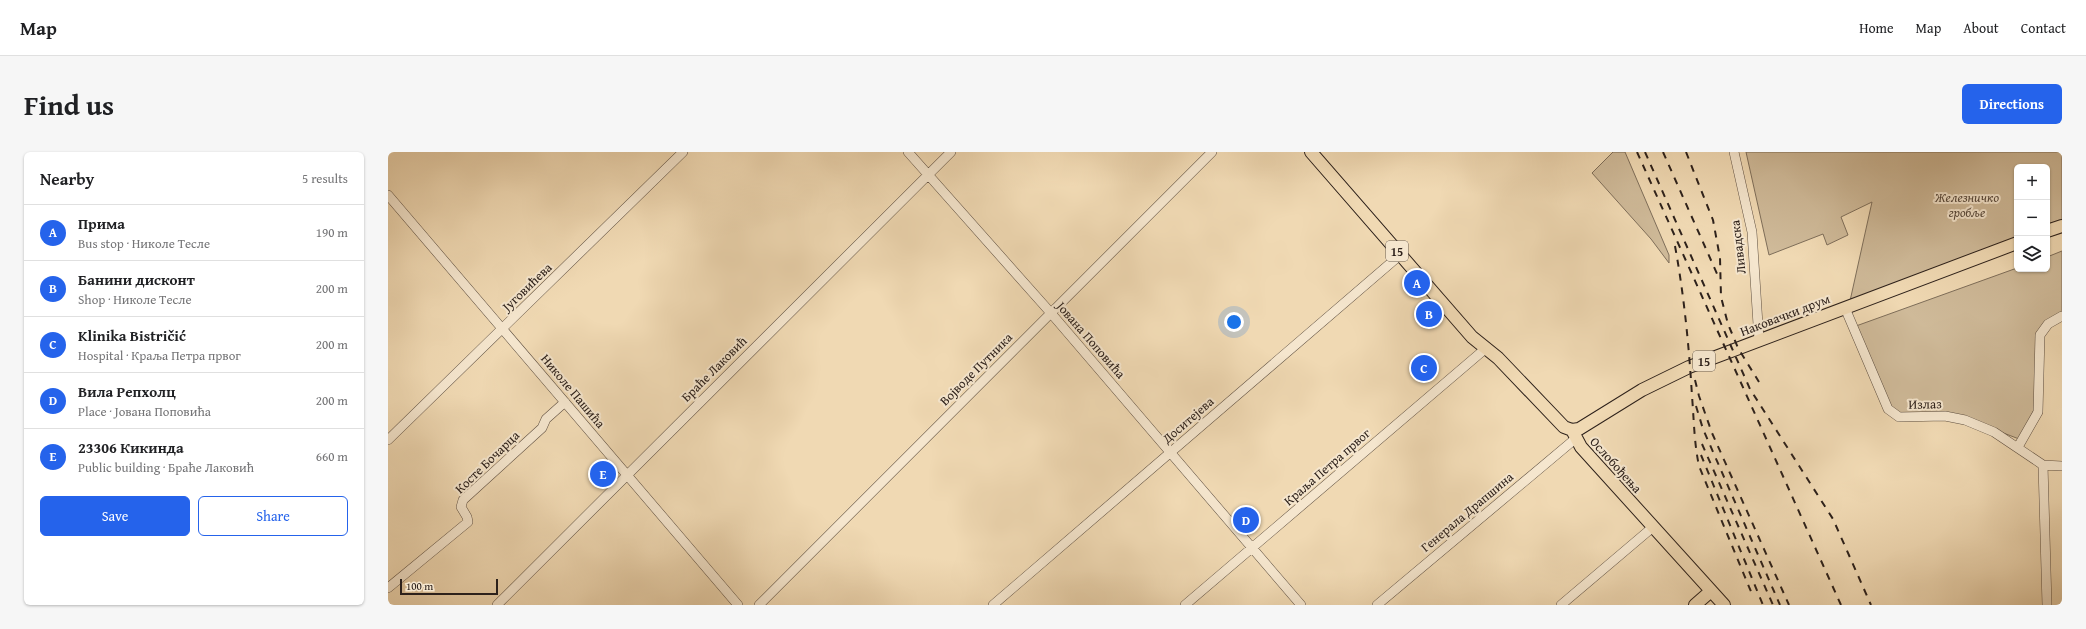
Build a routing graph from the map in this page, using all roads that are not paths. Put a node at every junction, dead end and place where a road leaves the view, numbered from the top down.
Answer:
1 (683, 152) edge
2 (908, 152) edge
3 (951, 152) edge
4 (1212, 152) edge
5 (1311, 152) edge
6 (1734, 152) edge
7 (928, 175) junction
8 (388, 195) edge
9 (2062, 226) edge
10 (2050, 231) edge
11 (2014, 244) edge
12 (1400, 255) junction
13 (1845, 308) junction
14 (1050, 312) junction
15 (2062, 316) edge
16 (503, 329) junction
17 (1759, 340) junction
18 (1485, 348) junction
19 (565, 402) junction
20 (1574, 435) junction
21 (388, 440) edge
22 (2018, 447) junction
23 (1171, 453) junction
24 (2043, 465) junction
25 (2062, 466) edge
26 (626, 474) junction
27 (1653, 527) junction
28 (1251, 549) junction
29 (388, 588) edge
30 (1712, 591) junction
31 (497, 605) edge
32 (738, 605) edge
33 (759, 605) edge
34 (993, 605) edge
35 (1186, 605) edge
36 (1301, 605) edge
37 (1377, 605) edge
38 (1561, 605) edge
39 (1695, 605) edge
40 (1724, 605) edge
41 (2047, 605) edge

1 - 16 street, Југовићева
2 - 7 street, Јована Поповића
3 - 7 street, Браће Лаковић
4 - 14 street, Војводе Путника
5 - 12 main road, 15
6 - 17 street, Ливадска
7 - 14 street, Јована Поповића
7 - 26 street, Браће Лаковић
8 - 16 street, Николе Пашића
9 - 10 main road
11 - 13 main road, Наковачки друм / 15
12 - 18 main road, 15
12 - 23 street, Доситејева
13 - 17 main road, Наковачки друм / 15
13 - 22 street, Излаз
14 - 23 street, Јована Поповића
14 - 33 street, Војводе Путника
15 - 22 street
16 - 19 street, Николе Пашића
16 - 21 street, Југовићева
17 - 20 main road, Наковачки друм / 15
18 - 20 main road, Ослобођења / 15
18 - 28 street, Краља Петра првог
19 - 26 street, Николе Пашића
19 - 29 street, Косте Бочарца
20 - 27 main road, Ослобођења
20 - 37 street, Генерала Драпшина
22 - 24 street, Излаз
23 - 28 street, Јована Поповића
23 - 34 street, Доситејева
24 - 25 street
24 - 41 street
26 - 31 street, Браће Лаковић
26 - 32 street, Николе Пашића
27 - 30 main road, Ослобођења
27 - 38 street
28 - 35 street, Краља Петра првог
28 - 36 street, Јована Поповића
30 - 39 main road
30 - 40 main road, Ослобођења

